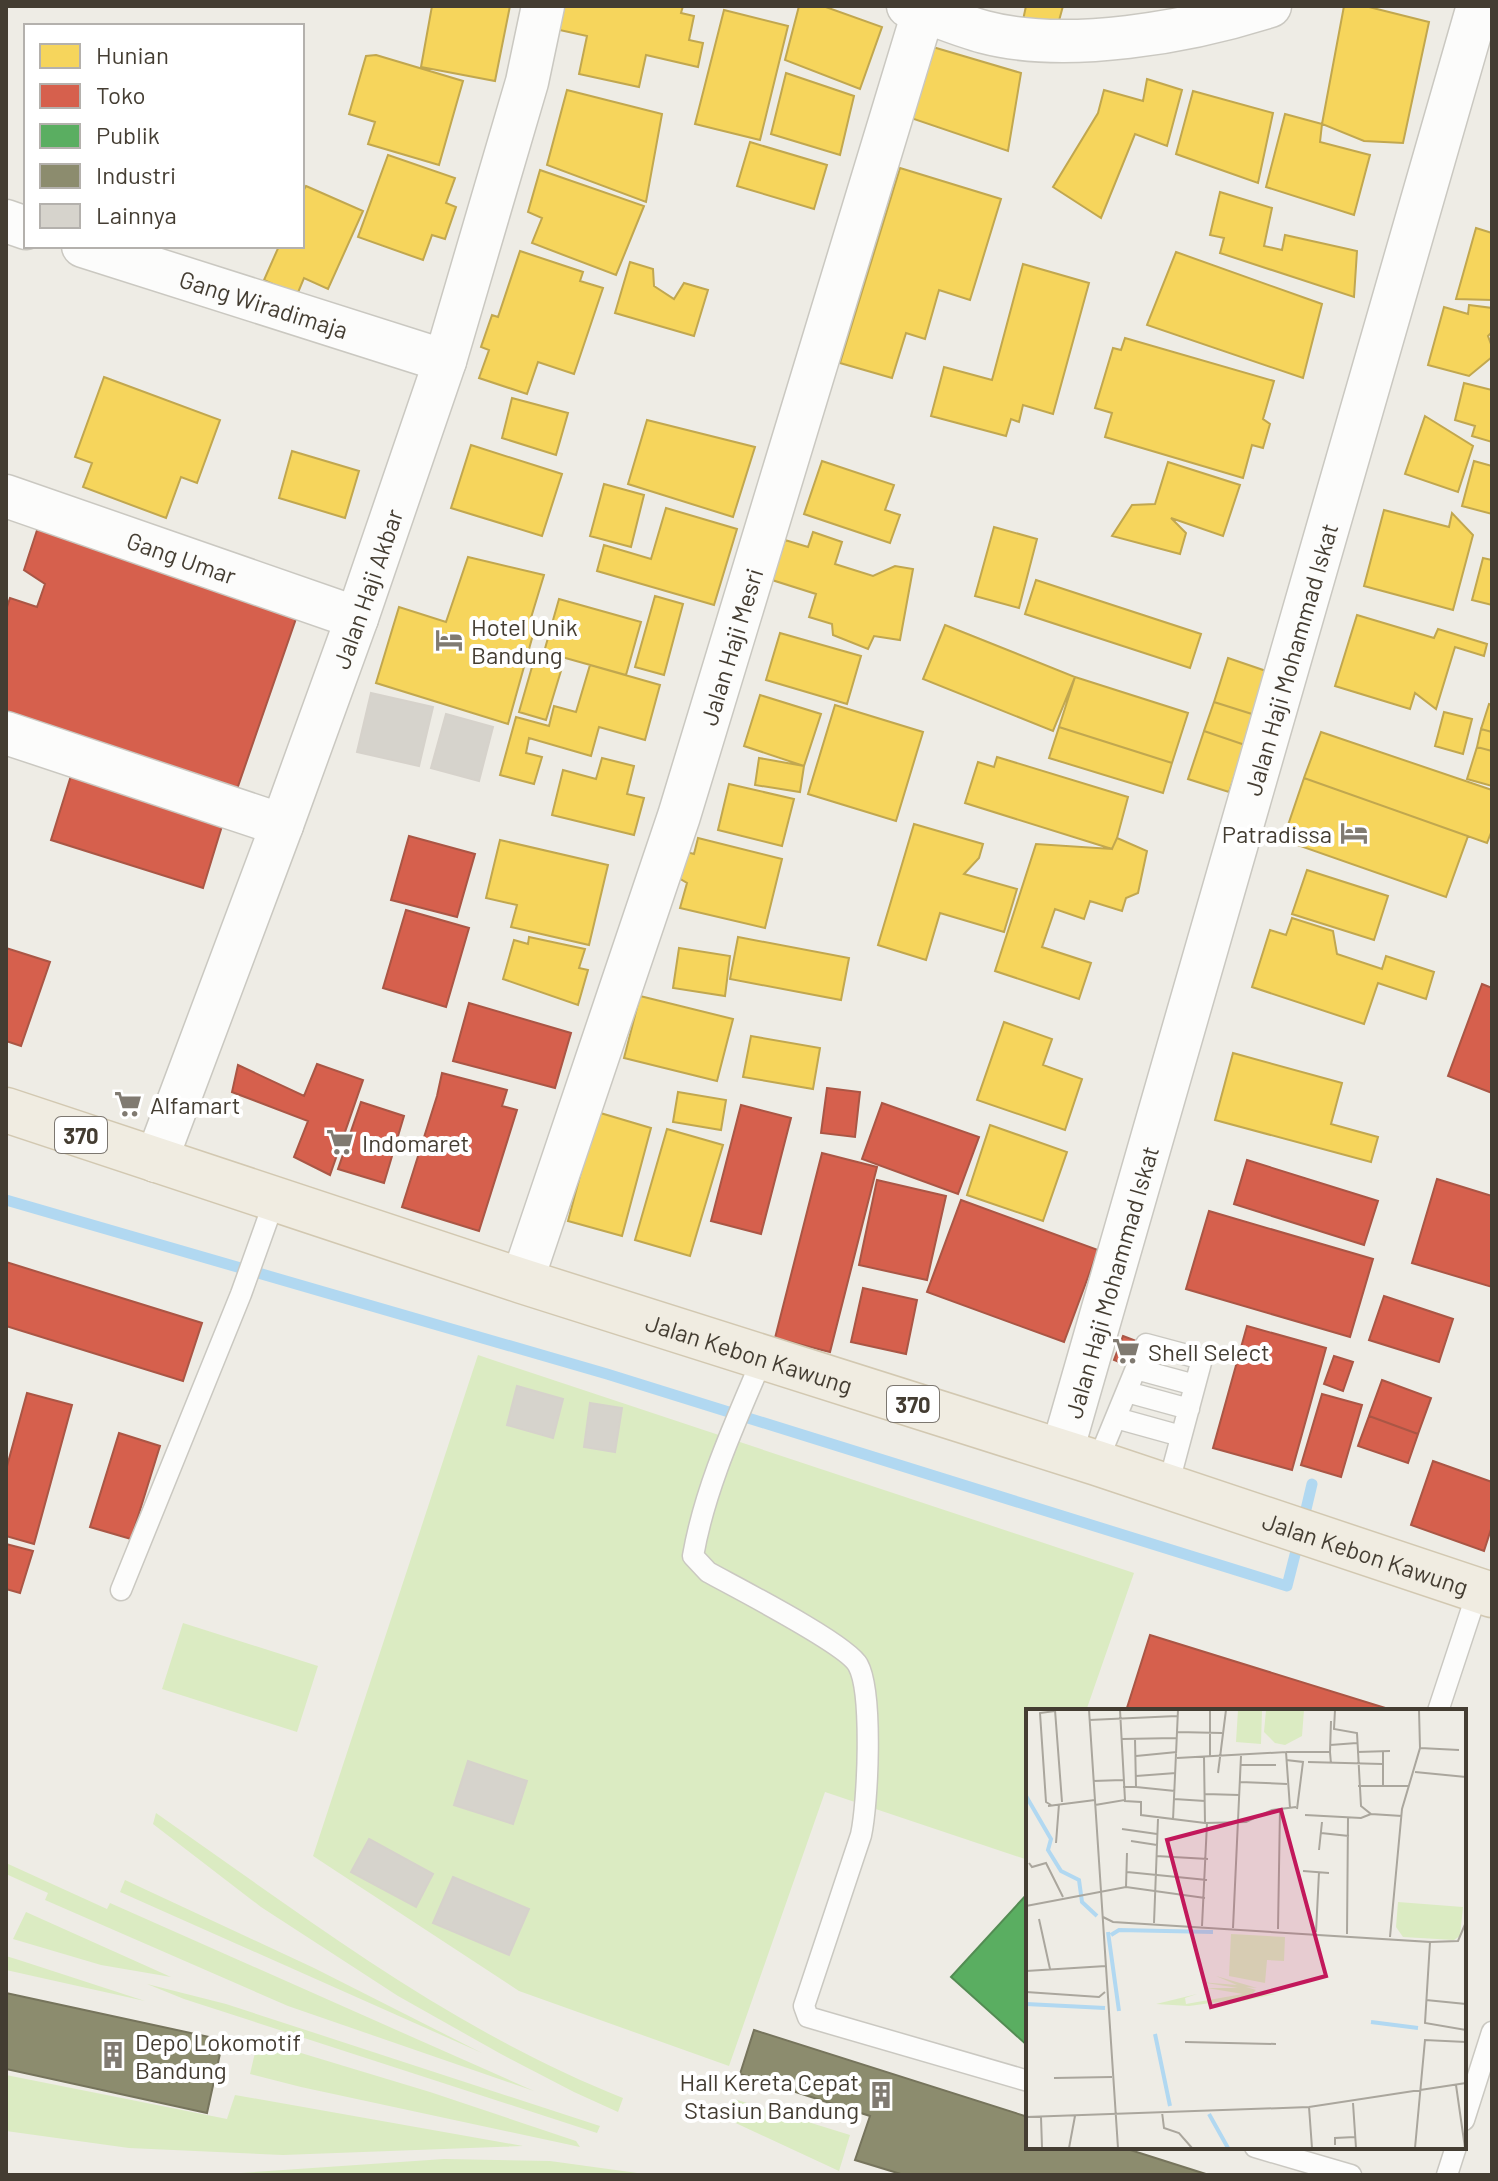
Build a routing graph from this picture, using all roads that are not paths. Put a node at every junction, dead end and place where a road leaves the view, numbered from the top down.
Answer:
1 (543, 6) edge
2 (1270, 6) edge
3 (1478, 6) edge
4 (919, 8) edge
5 (89, 248) edge
6 (445, 361) junction
7 (6, 496) edge
8 (357, 618) junction
9 (6, 733) edge
10 (282, 825) junction
11 (6, 1110) edge
12 (156, 1161) junction
13 (275, 1199) junction
14 (522, 1281) junction
15 (755, 1376) junction
16 (1127, 1392) junction
17 (1189, 1409) junction
18 (1116, 1418) junction
19 (1181, 1436) junction
20 (1080, 1457) junction
21 (1168, 1486) junction
22 (121, 1590) dead end
23 (1485, 1592) edge
24 (1439, 1709) edge
25 (1492, 2032) edge
26 (1026, 2080) edge
27 (1466, 2114) edge
28 (1262, 2149) edge
29 (1455, 2149) edge
30 (1343, 2173) edge
31 (1447, 2175) edge

1 - 6 street, Jalan Haji Akbar
2 - 4 street
3 - 20 street, Jalan Haji Mohammad Iskat
4 - 14 street, Jalan Haji Mesri
5 - 6 street, Gang Wiradimaja
6 - 8 street, Jalan Haji Akbar
7 - 8 street, Gang Umar
8 - 10 street, Jalan Haji Akbar
9 - 10 street
10 - 12 street, Jalan Haji Akbar
11 - 12 main road, Jalan Kebon Kawung / 370
12 - 13 main road, Jalan Kebon Kawung / 370
13 - 14 main road, Jalan Kebon Kawung / 370
13 - 22 lane
14 - 15 main road, Jalan Kebon Kawung / 370
15 - 20 main road, Jalan Kebon Kawung / 370
15 - 26 lane
16 - 17 lane
16 - 17 lane
16 - 18 lane
17 - 19 lane
18 - 19 lane
18 - 20 lane
19 - 21 lane
20 - 21 main road, Jalan Kebon Kawung / 370
21 - 23 main road, Jalan Kebon Kawung / 370
23 - 24 lane
25 - 27 lane
28 - 30 lane
29 - 31 lane

